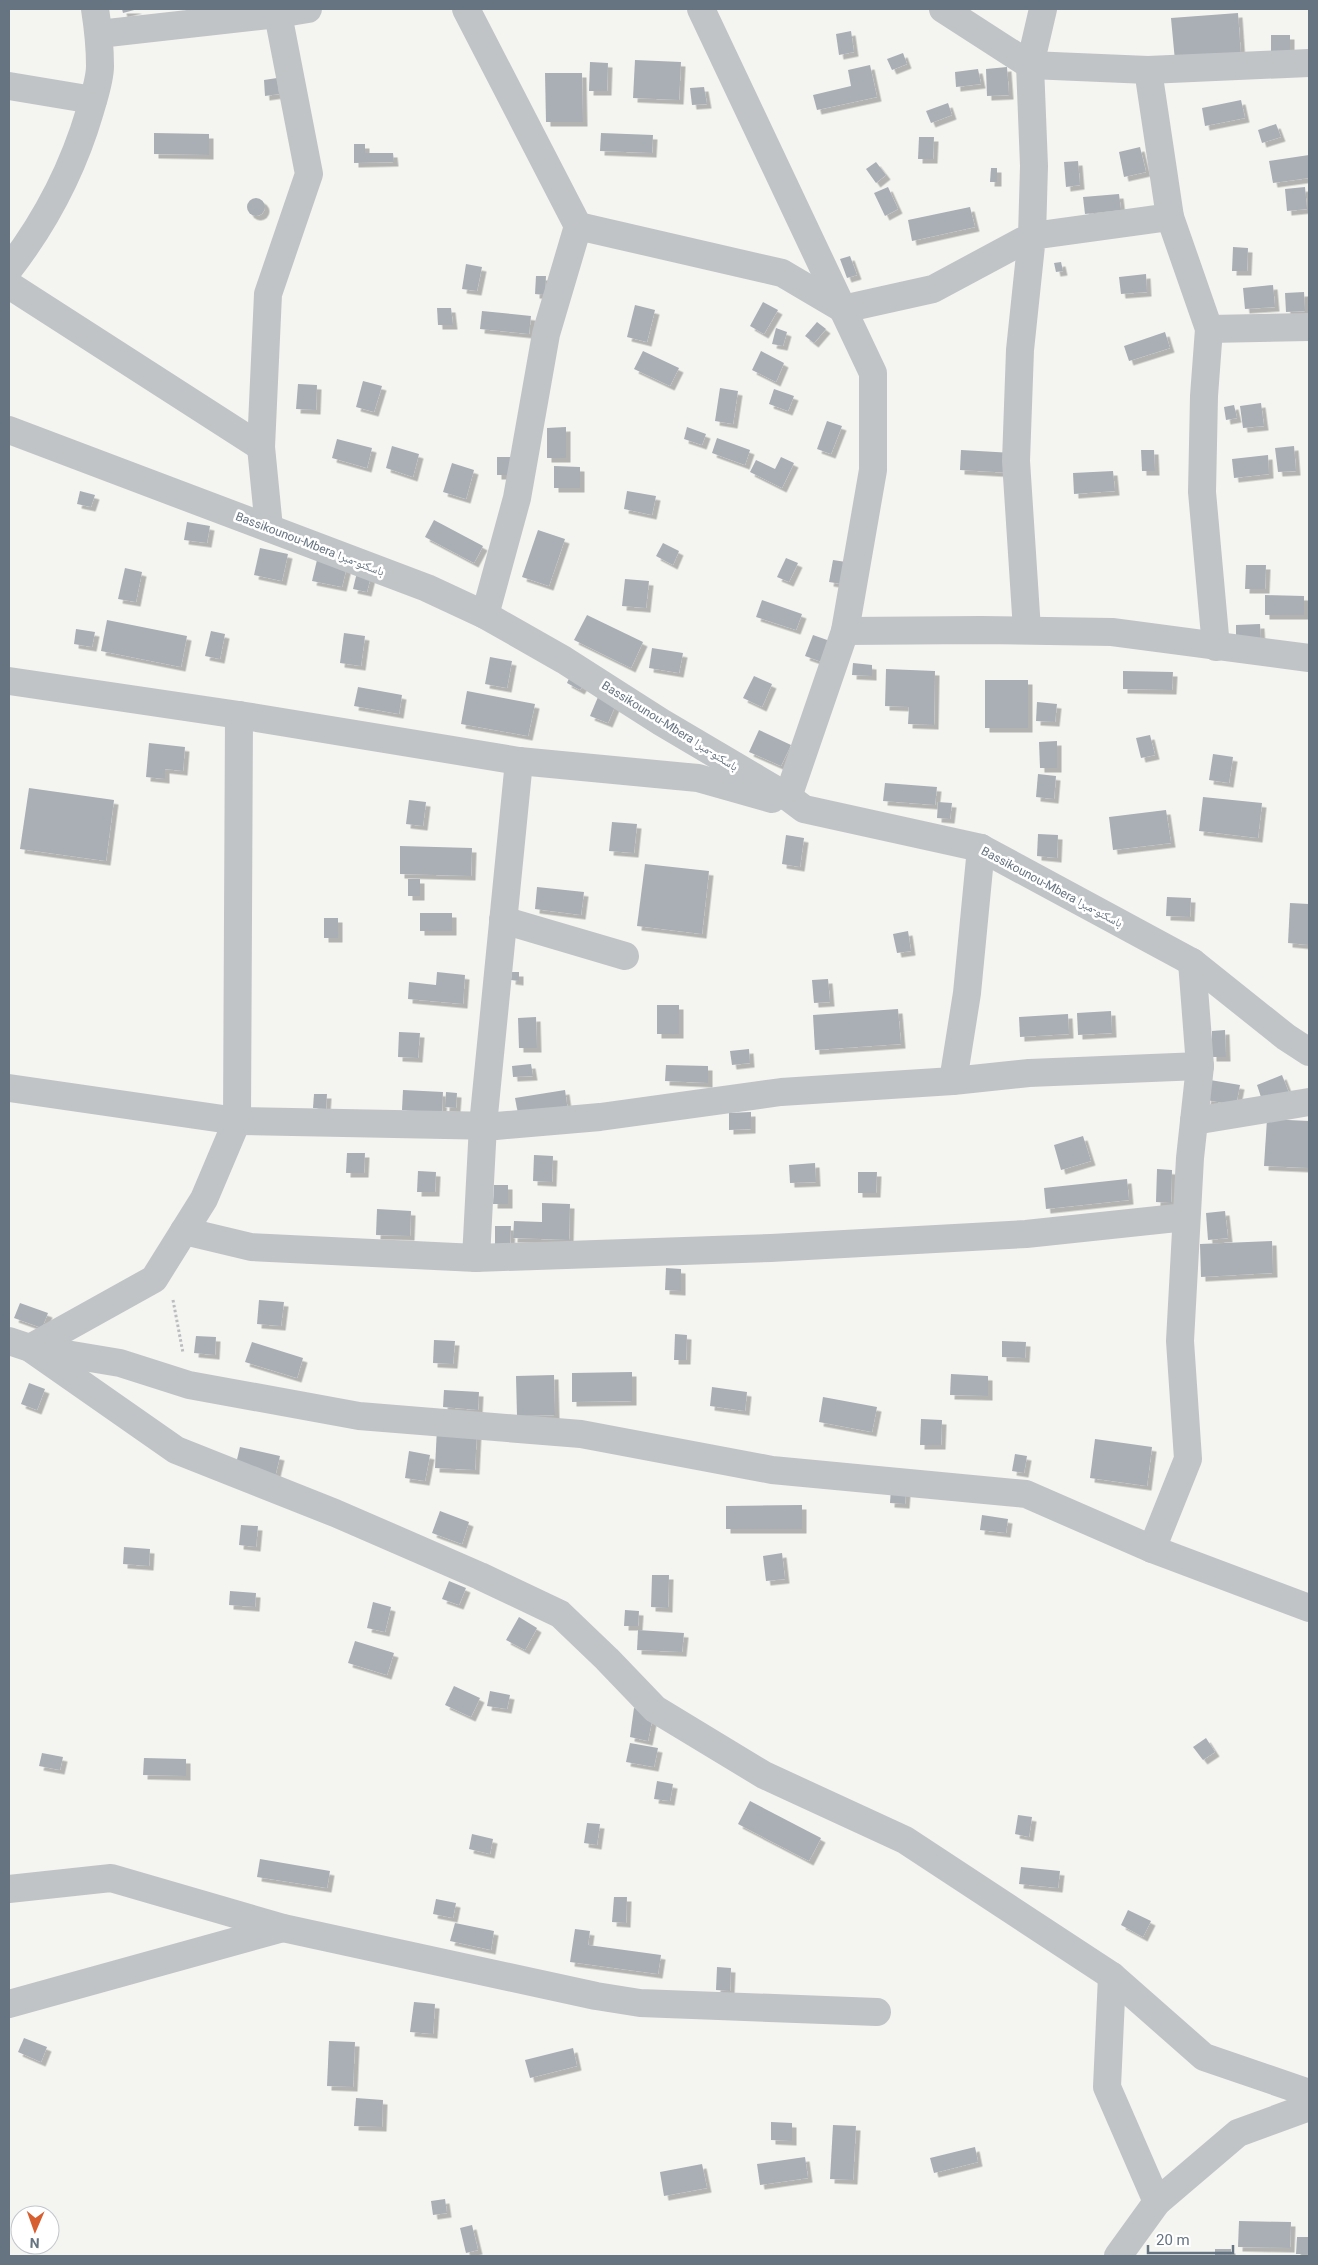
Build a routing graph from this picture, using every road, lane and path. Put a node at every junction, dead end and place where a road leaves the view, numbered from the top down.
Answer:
1 (308, 9) edge
2 (466, 9) edge
3 (701, 9) edge
4 (943, 9) edge
5 (1043, 9) edge
6 (277, 12) edge
7 (97, 21) edge
8 (1309, 63) edge
9 (1030, 66) junction
10 (1148, 70) junction
11 (9, 86) edge
12 (94, 100) junction
13 (1170, 217) junction
14 (578, 226) junction
15 (1032, 236) junction
16 (9, 269) edge
17 (9, 285) edge
18 (843, 310) junction
19 (1309, 327) edge
20 (1209, 329) junction
21 (9, 430) edge
22 (261, 447) junction
23 (269, 528) junction
24 (485, 615) junction
25 (1027, 630) junction
26 (845, 631) junction
27 (1216, 647) junction
28 (1309, 658) edge
29 (9, 681) edge
30 (239, 714) junction
31 (519, 761) junction
32 (796, 803) junction
33 (981, 848) junction
34 (503, 920) junction
35 (625, 956) dead end
36 (1192, 962) junction
37 (1309, 1052) edge
38 (1200, 1066) junction
39 (953, 1081) junction
40 (9, 1088) edge
41 (1309, 1102) edge
42 (237, 1121) junction
43 (1194, 1121) junction
44 (484, 1125) junction
45 (1186, 1217) junction
46 (184, 1231) junction
47 (476, 1258) junction
48 (19, 1345) edge
49 (1152, 1549) junction
50 (1309, 1608) edge
51 (9, 1889) edge
52 (283, 1928) junction
53 (1112, 1976) junction
54 (9, 2004) edge
55 (877, 2012) dead end
56 (1309, 2093) edge
57 (1309, 2107) edge
58 (1157, 2202) junction
59 (1118, 2256) edge

1 - 6 street
2 - 14 street
3 - 18 street
4 - 9 street
5 - 9 street
6 - 7 street
6 - 22 street
7 - 12 street
8 - 10 street
9 - 10 street
9 - 15 street
10 - 13 street
11 - 12 street
12 - 16 street
13 - 15 street
13 - 20 street
14 - 18 street
14 - 24 street
15 - 18 street
15 - 25 street
17 - 22 street
18 - 26 street
19 - 20 street
20 - 27 street
21 - 23 street, Bassikounou-Mbera باسكنو-مبرا
22 - 23 street
23 - 24 street, Bassikounou-Mbera باسكنو-مبرا
24 - 32 street, Bassikounou-Mbera باسكنو-مبرا
25 - 26 street
25 - 27 street
26 - 32 street
27 - 28 street
29 - 30 street
30 - 31 street
30 - 42 street
31 - 32 street
31 - 34 street
32 - 33 street, Bassikounou-Mbera باسكنو-مبرا
33 - 36 street, Bassikounou-Mbera باسكنو-مبرا
33 - 39 street
34 - 35 street
34 - 44 street
36 - 37 street, Bassikounou-Mbera باسكنو-مبرا
36 - 38 street
38 - 39 street
38 - 43 street
39 - 44 street
40 - 42 street
41 - 43 street
42 - 44 street
42 - 46 street
43 - 45 street
44 - 47 street
45 - 47 street
45 - 49 street
46 - 47 street
46 - 48 street
48 - 49 street
48 - 53 street
49 - 50 street
51 - 52 street
52 - 54 street
52 - 55 street
53 - 56 street
53 - 58 street
57 - 58 street
58 - 59 street

